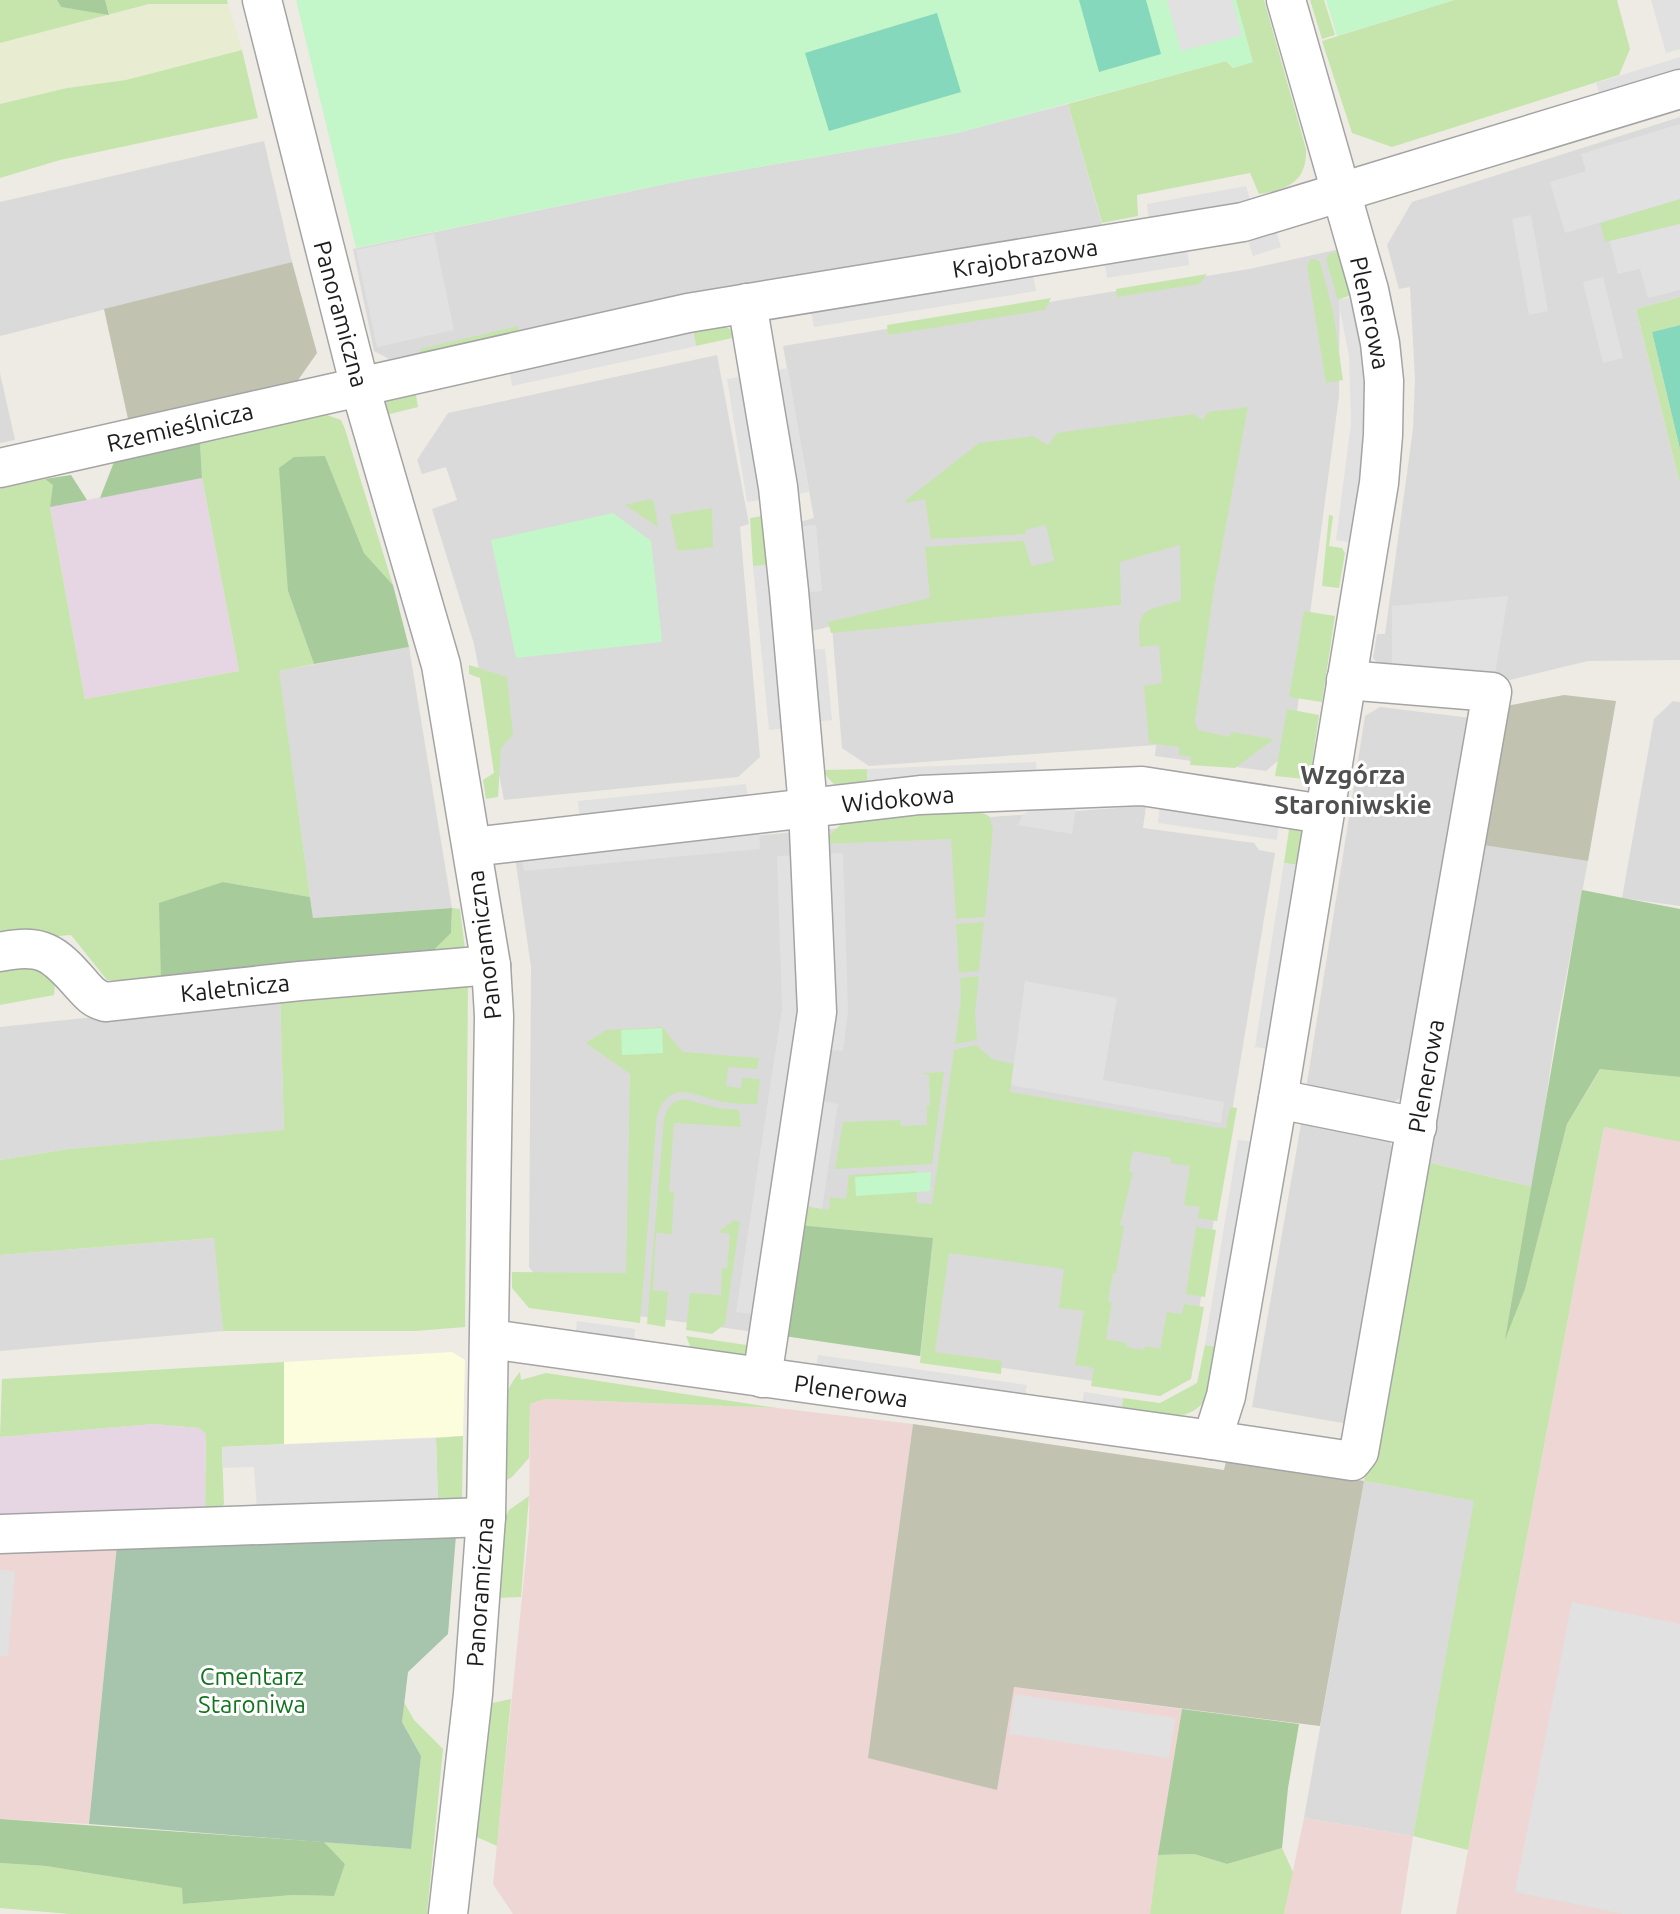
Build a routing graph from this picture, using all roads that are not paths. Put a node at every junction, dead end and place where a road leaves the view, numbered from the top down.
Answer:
1 (262, 0) edge
2 (1286, 0) edge
3 (1680, 89) edge
4 (1341, 193) junction
5 (747, 303) junction
6 (360, 387) junction
7 (0, 468) edge
8 (1346, 680) junction
9 (808, 807) junction
10 (1323, 814) junction
11 (472, 847) junction
12 (0, 952) edge
13 (491, 965) junction
14 (1278, 1099) junction
15 (1417, 1127) junction
16 (490, 1339) junction
17 (762, 1378) junction
18 (1212, 1440) junction
19 (486, 1517) junction
20 (0, 1534) edge
21 (448, 1914) edge

1 - 6 street, Panoramiczna
2 - 4 street, Plenerowa
3 - 4 street, Krajobrazowa
4 - 5 street, Krajobrazowa
4 - 8 street, Plenerowa
5 - 6 street, Krajobrazowa
5 - 9 street
6 - 7 street, Rzemieślnicza
6 - 11 street, Panoramiczna
8 - 10 street, Plenerowa
8 - 15 street, Plenerowa
9 - 10 street, Widokowa
9 - 11 street, Widokowa
9 - 17 street
10 - 14 street, Plenerowa
11 - 13 street, Panoramiczna
12 - 13 street, Kaletnicza
13 - 16 street, Panoramiczna
14 - 15 street
14 - 18 street, Plenerowa
15 - 18 street, Plenerowa
16 - 17 street, Plenerowa
16 - 19 street, Panoramiczna
17 - 18 street, Plenerowa
19 - 20 street
19 - 21 street, Panoramiczna

